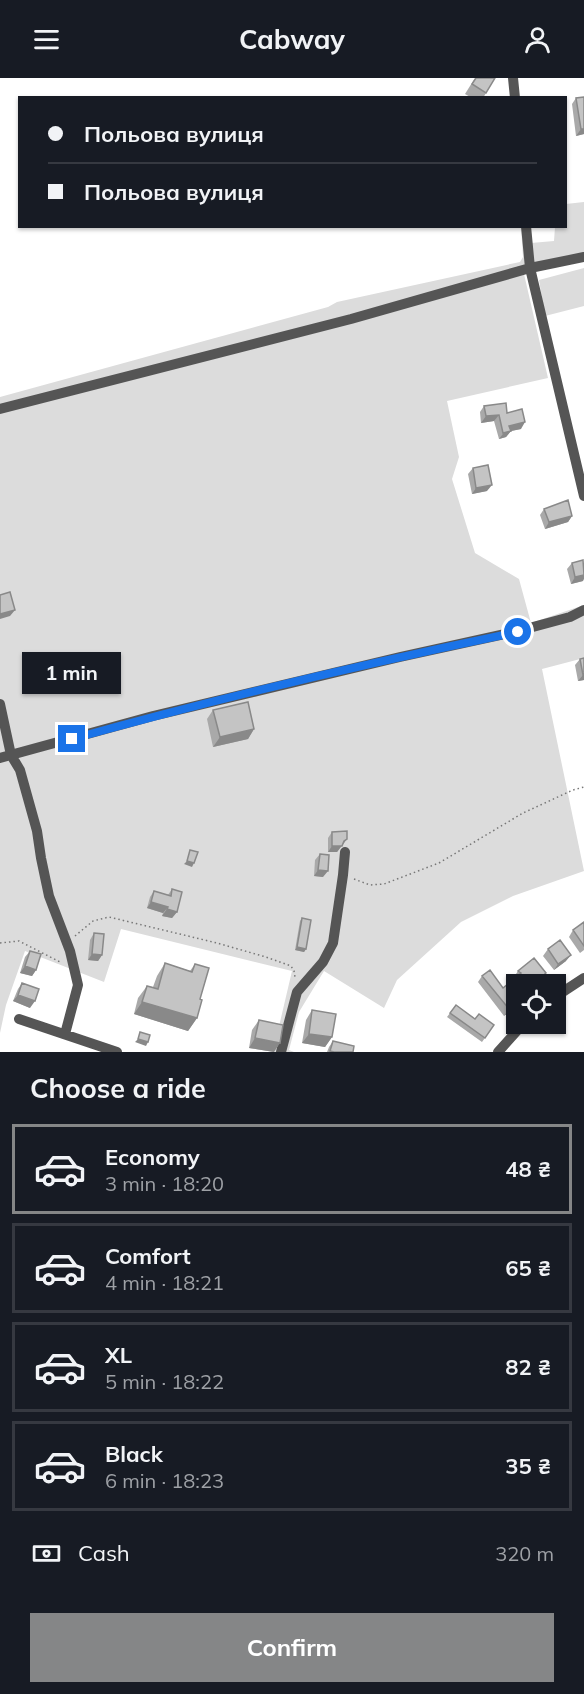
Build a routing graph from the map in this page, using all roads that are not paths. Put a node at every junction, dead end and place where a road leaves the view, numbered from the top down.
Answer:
1 (513, 78) edge
2 (515, 96) edge
3 (526, 228) edge
4 (584, 256) edge
5 (530, 268) junction
6 (0, 409) edge
7 (584, 496) edge
8 (584, 610) edge
9 (0, 704) edge
10 (5, 757) edge
11 (345, 852) dead end
12 (584, 978) edge
13 (566, 990) edge
14 (19, 1019) dead end
15 (65, 1034) junction
16 (514, 1034) edge
17 (117, 1052) edge
18 (281, 1052) edge
19 (498, 1052) edge

1 - 2 street
3 - 5 street
4 - 5 street
5 - 6 street
5 - 7 street
8 - 10 street
9 - 10 street
10 - 15 street
11 - 18 street
12 - 13 street
14 - 15 street
15 - 17 street
16 - 19 street

